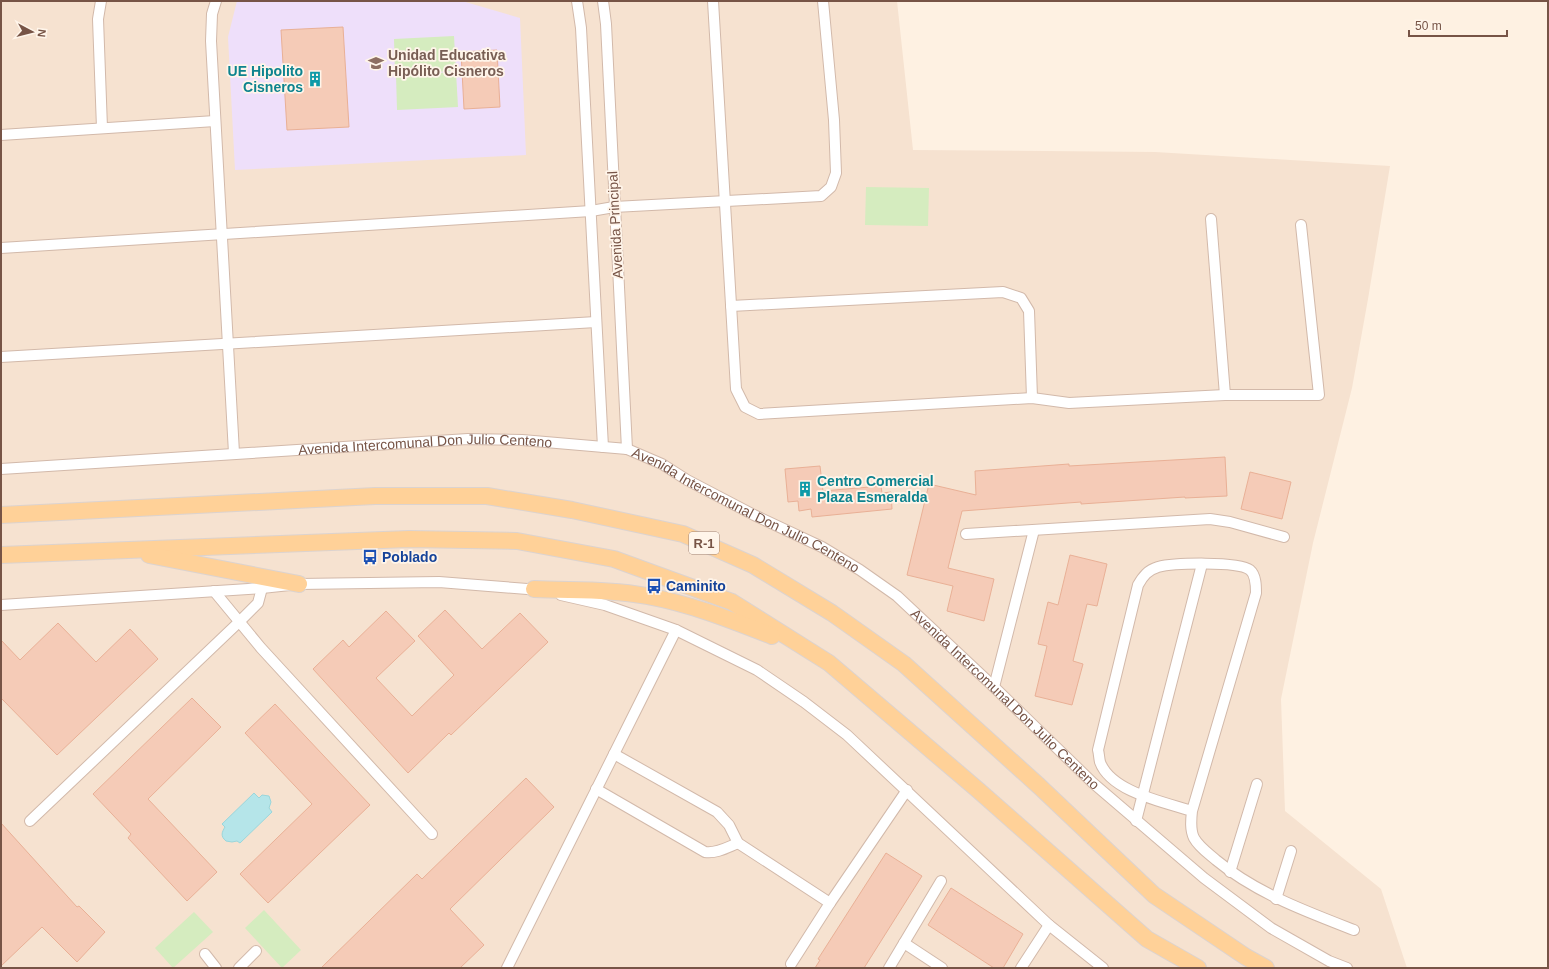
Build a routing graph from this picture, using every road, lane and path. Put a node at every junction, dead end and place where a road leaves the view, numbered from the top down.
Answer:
1 (101, 1) edge
2 (216, 1) edge
3 (577, 1) edge
4 (602, 1) edge
5 (714, 1) edge
6 (822, 1) edge
7 (215, 121) junction
8 (102, 128) junction
9 (1, 135) edge
10 (726, 202) junction
11 (614, 207) junction
12 (591, 211) junction
13 (1211, 219) dead end
14 (1301, 225) dead end
15 (222, 234) junction
16 (1, 248) edge
17 (731, 306) junction
18 (596, 322) junction
19 (227, 344) junction
20 (1, 357) edge
21 (1225, 396) junction
22 (1032, 398) junction
23 (603, 446) junction
24 (626, 449) junction
25 (234, 453) junction
26 (1, 469) edge
27 (1, 515) edge
28 (1034, 530) junction
29 (966, 534) dead end
30 (1284, 537) dead end
31 (120, 550) junction
32 (1, 555) edge
33 (1202, 564) junction
34 (299, 584) junction
35 (262, 588) junction
36 (534, 589) junction
37 (214, 591) junction
38 (1, 606) edge
39 (239, 622) junction
40 (676, 630) junction
41 (818, 656) junction
42 (994, 687) junction
43 (614, 754) junction
44 (1257, 784) dead end
45 (596, 789) junction
46 (907, 790) junction
47 (1144, 795) junction
48 (1192, 811) junction
49 (30, 821) dead end
50 (1136, 821) junction
51 (432, 834) dead end
52 (738, 843) junction
53 (1291, 851) dead end
54 (1230, 872) junction
55 (941, 882) dead end
56 (1276, 898) junction
57 (830, 903) junction
58 (1049, 925) junction
59 (1354, 930) dead end
60 (904, 943) junction
61 (256, 951) dead end
62 (204, 954) dead end
63 (791, 964) dead end
64 (216, 968) edge
65 (239, 968) edge
66 (507, 968) edge
67 (889, 968) edge
68 (942, 968) edge
69 (1020, 968) edge
70 (1103, 968) edge
71 (1198, 968) edge
72 (1266, 968) edge
73 (1347, 968) edge

1 - 8 street
2 - 7 street
3 - 12 street, Avenida Principal
4 - 11 street, Avenida Principal
5 - 10 street
6 - 10 street
7 - 8 street
7 - 15 street
8 - 9 street
10 - 11 street
10 - 17 street
11 - 12 street
11 - 24 street, Avenida Principal
12 - 15 street
12 - 18 street, Avenida Principal
13 - 21 street
14 - 21 street
15 - 16 street
15 - 19 street
17 - 22 street
17 - 22 street
18 - 19 street
18 - 23 street, Avenida Principal
19 - 20 street
19 - 25 street
21 - 22 street
23 - 24 street, Avenida Intercomunal Don Julio Centeno
23 - 25 street, Avenida Intercomunal Don Julio Centeno
24 - 42 street, Avenida Intercomunal Don Julio Centeno
25 - 26 street, Avenida Intercomunal Don Julio Centeno
27 - 72 main road, R-1
28 - 29 street
28 - 30 street
28 - 42 street
31 - 32 main road
31 - 34 main road
31 - 41 main road
33 - 47 street
33 - 47 street
33 - 48 street
34 - 35 street
34 - 36 street
35 - 37 street
35 - 39 street
36 - 40 street
36 - 41 main road
37 - 38 street
37 - 39 street
39 - 49 street
39 - 51 street
40 - 43 street
40 - 46 street
41 - 71 main road
42 - 50 street, Avenida Intercomunal Don Julio Centeno
43 - 45 street
43 - 52 street
44 - 54 street
45 - 52 street
45 - 66 street
46 - 57 street
46 - 58 street
47 - 48 street
47 - 50 street
48 - 54 street
50 - 73 street, Avenida Intercomunal Don Julio Centeno
52 - 57 street
53 - 56 street
54 - 56 street
55 - 60 street
56 - 59 street
57 - 63 street
58 - 69 street
58 - 70 street
60 - 67 street
60 - 68 street
61 - 65 street
62 - 64 street

